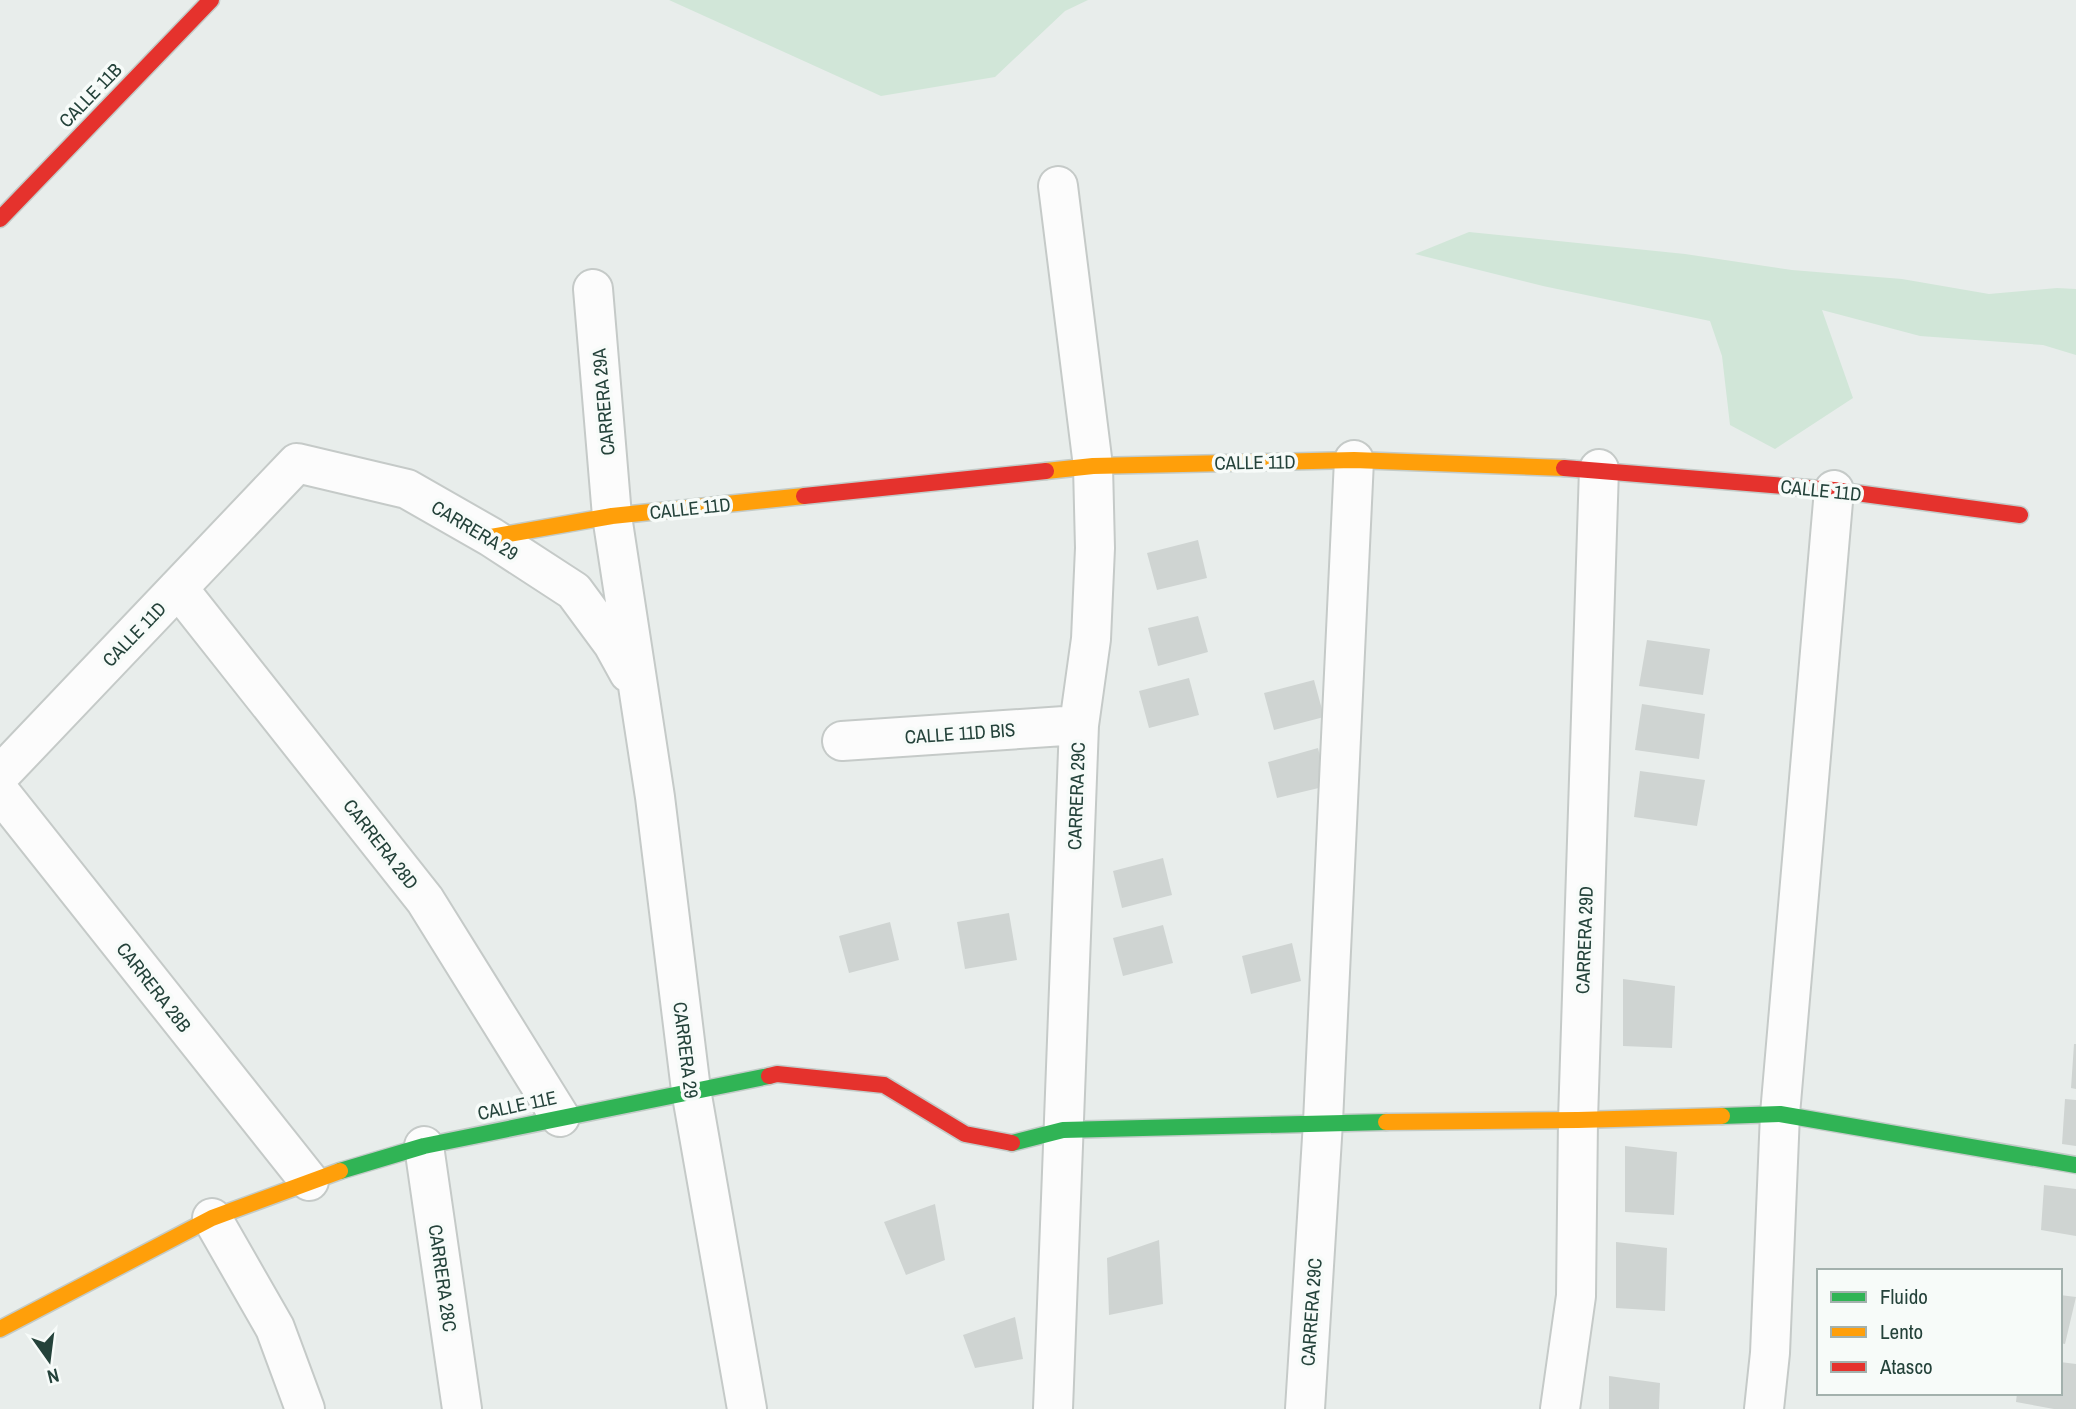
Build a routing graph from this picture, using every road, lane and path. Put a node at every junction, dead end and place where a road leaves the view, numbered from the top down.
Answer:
1 (211, 0) edge
2 (1058, 186) dead end
3 (0, 219) edge
4 (593, 289) dead end
5 (1354, 460) junction
6 (297, 463) joint
7 (1093, 466) junction
8 (1599, 469) junction
9 (1835, 490) junction
10 (2020, 515) dead end
11 (612, 516) junction
12 (491, 537) junction
13 (178, 588) junction
14 (639, 690) junction
15 (1079, 725) junction
16 (842, 741) dead end
17 (0, 775) edge
18 (0, 792) edge
19 (691, 1090) junction
20 (1780, 1114) junction
21 (560, 1117) junction
22 (1578, 1121) junction
23 (1323, 1122) junction
24 (1063, 1130) junction
25 (424, 1146) junction
26 (2076, 1165) edge
27 (309, 1181) junction
28 (212, 1218) junction
29 (0, 1329) edge
30 (305, 1409) edge
31 (462, 1409) edge
32 (747, 1409) edge
33 (1053, 1409) edge
34 (1305, 1409) edge
35 (1560, 1409) edge
36 (1764, 1409) edge

1 - 3 street, CALLE 11B
2 - 7 street, CARRERA 29C
4 - 11 street, CARRERA 29A
5 - 7 street, CALLE 11D
5 - 8 street, CALLE 11D
5 - 23 street, CARRERA 29C
6 - 12 street, CARRERA 29
6 - 13 street, CALLE 11D
7 - 11 street, CALLE 11D
7 - 15 street, CARRERA 29C
8 - 9 street, CALLE 11D
8 - 22 street, CARRERA 29D
9 - 10 street, CALLE 11D
9 - 20 street
11 - 12 street, CALLE 11D
11 - 14 street, CARRERA 29
12 - 14 street, CARRERA 29
13 - 17 street, CALLE 11D
13 - 21 street, CARRERA 28D
14 - 19 street, CARRERA 29
15 - 16 street, CALLE 11D BIS
15 - 24 street, CARRERA 29C
18 - 27 street, CARRERA 28B
19 - 21 street, CALLE 11E
19 - 24 street, CALLE 11E
19 - 32 street, CARRERA 29
20 - 22 street, CALLE 11E
20 - 26 street, CALLE 11E
20 - 36 street
21 - 25 street, CALLE 11E
22 - 23 street, CALLE 11E
22 - 35 street, CARRERA 29D
23 - 24 street, CALLE 11E
23 - 34 street, CARRERA 29C
24 - 33 street, CARRERA 29C
25 - 27 street, CALLE 11E
25 - 31 street, CARRERA 28C
27 - 28 street, CALLE 11E
28 - 29 street, CALLE 11E
28 - 30 street

